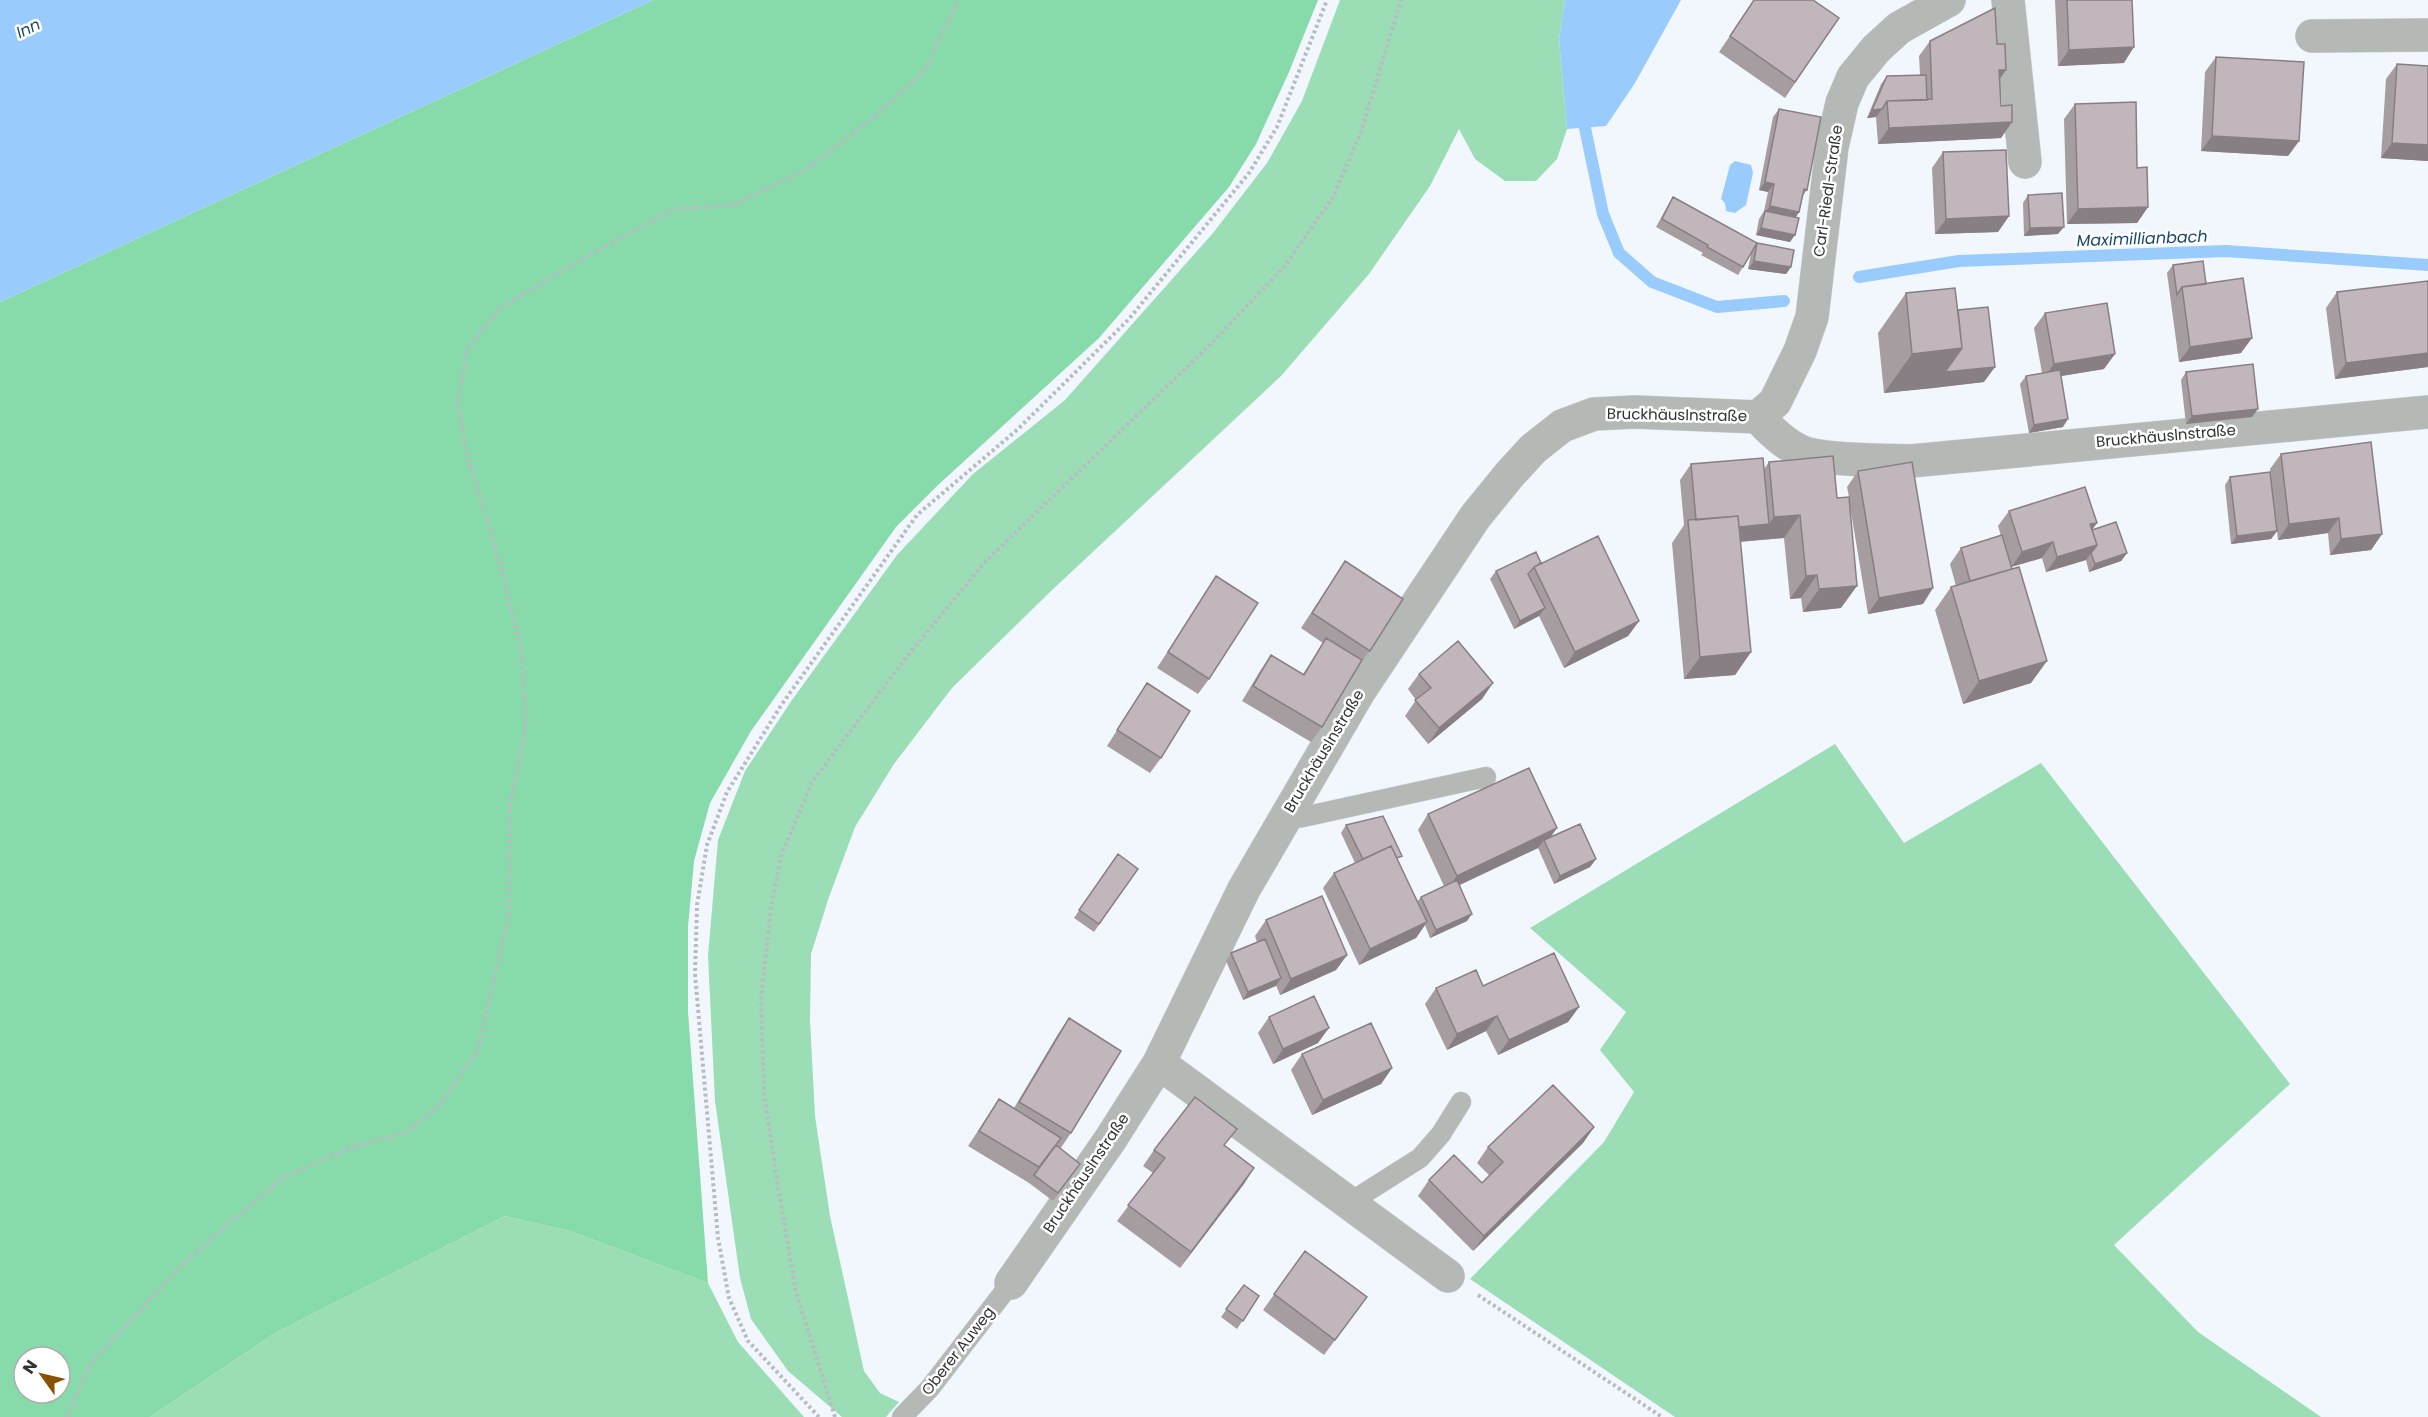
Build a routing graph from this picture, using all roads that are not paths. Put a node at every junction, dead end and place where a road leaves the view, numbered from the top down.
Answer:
1 (1949, 0) edge
2 (2008, 0) edge
3 (2428, 35) edge
4 (2312, 36) dead end
5 (2025, 162) dead end
6 (2428, 412) edge
7 (1758, 417) junction
8 (1486, 777) dead end
9 (1284, 819) junction
10 (1159, 1063) junction
11 (1461, 1102) dead end
12 (1349, 1203) junction
13 (1448, 1276) road end
14 (1011, 1283) joint
15 (902, 1417) edge

1 - 7 street, Carl-Riedl-Straße
2 - 5 street
3 - 4 street
6 - 7 street, Bruckhäuslnstraße
7 - 9 street, Bruckhäuslnstraße
8 - 9 lane
9 - 10 street, Bruckhäuslnstraße
10 - 12 street
10 - 14 street, Bruckhäuslnstraße
11 - 12 lane
12 - 13 street
14 - 15 lane, Oberer Auweg

